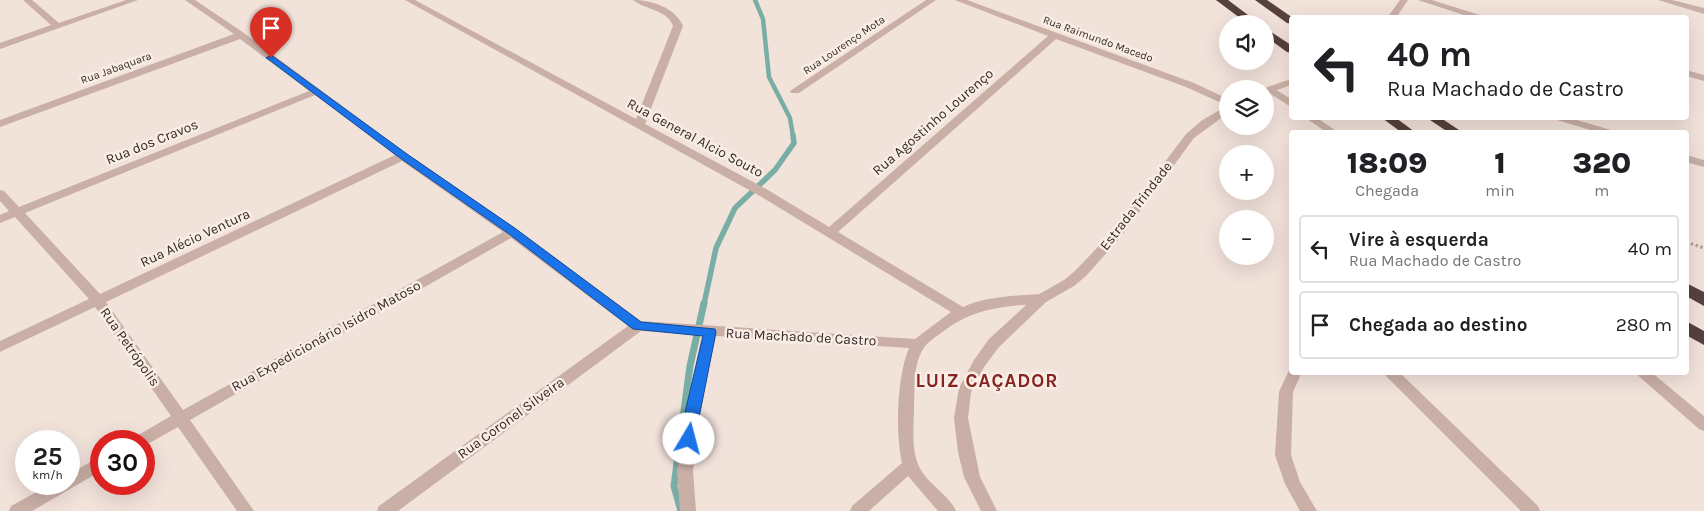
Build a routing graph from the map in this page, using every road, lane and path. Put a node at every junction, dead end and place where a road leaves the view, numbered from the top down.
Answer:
1 (27, 0) edge
2 (134, 0) edge
3 (189, 0) edge
4 (409, 0) edge
5 (637, 0) edge
6 (932, 0) edge
7 (959, 0) edge
8 (1221, 0) edge
9 (1260, 0) edge
10 (1404, 0) edge
11 (1422, 0) edge
12 (1662, 0) edge
13 (1704, 11) edge
14 (1242, 15) edge
15 (1393, 15) edge
16 (1474, 15) edge
17 (1289, 20) edge
18 (57, 26) junction
19 (241, 35) junction
20 (1055, 35) junction
21 (1274, 37) edge
22 (0, 46) edge
23 (1289, 47) edge
24 (1689, 74) edge
25 (1704, 78) edge
26 (1289, 83) edge
27 (1274, 88) edge
28 (794, 91) dead end
29 (315, 92) junction
30 (1274, 94) edge
31 (1219, 99) edge
32 (1289, 103) edge
33 (1219, 115) edge
34 (1315, 120) edge
35 (1391, 120) edge
36 (1436, 120) edge
37 (1568, 120) edge
38 (0, 124) edge
39 (639, 125) junction
40 (1330, 130) edge
41 (1406, 130) edge
42 (1453, 130) edge
43 (1601, 130) edge
44 (403, 156) junction
45 (1689, 159) edge
46 (1704, 164) edge
47 (0, 194) edge
48 (16, 213) junction
49 (0, 219) edge
50 (512, 232) junction
51 (831, 232) junction
52 (1689, 243) edge
53 (1704, 248) edge
54 (1689, 290) edge
55 (1041, 299) junction
56 (1704, 300) edge
57 (98, 301) junction
58 (961, 312) junction
59 (638, 326) junction
60 (1689, 328) edge
61 (707, 332) junction
62 (1704, 339) edge
63 (919, 344) junction
64 (0, 346) edge
65 (1294, 375) edge
66 (1392, 375) edge
67 (1645, 375) edge
68 (181, 418) junction
69 (1704, 425) edge
70 (155, 433) edge
71 (910, 465) junction
72 (45, 495) edge
73 (17, 511) edge
74 (246, 511) edge
75 (385, 511) edge
76 (688, 511) edge
77 (858, 511) edge
78 (948, 511) edge
79 (989, 511) edge
80 (1309, 511) edge
81 (1532, 511) edge

1 - 18 street
2 - 18 street
3 - 19 street
4 - 39 street, Rua General Alcio Souto
5 - 39 street
6 - 28 street, Rua Lourenço Mota
7 - 20 street, Rua Raimundo Macedo
8 - 14 highway
9 - 17 highway
10 - 15 street
11 - 16 street
12 - 13 street
18 - 22 street
19 - 29 street
19 - 38 street, Rua Jabaquara
20 - 31 street, Rua Raimundo Macedo
20 - 51 street, Rua Agostinho Lourenço
21 - 23 highway
24 - 25 street
26 - 27 street
29 - 44 street
29 - 48 street, Rua dos Cravos
30 - 32 street
33 - 55 street, Estrada Trindade
34 - 40 street
35 - 41 highway
36 - 42 highway
37 - 43 street
39 - 51 street, Rua General Alcio Souto
44 - 50 street
44 - 57 street, Rua Alécio Ventura
45 - 46 street
47 - 48 street, Rua Petrópolis
48 - 49 street, Rua dos Cravos
48 - 57 street, Rua Petrópolis
50 - 59 street
50 - 68 street, Rua Expedicionário Isidro Matoso
51 - 58 street, Rua General Alcio Souto
52 - 53 path
54 - 56 highway
55 - 58 street, Estrada Trindade
55 - 79 street, Estrada Trindade
57 - 64 street, Rua Alécio Ventura
57 - 68 street, Rua Petrópolis
58 - 63 street, Estrada Trindade
59 - 61 street, Rua Machado de Castro
59 - 75 street, Rua Coronel Silveira
60 - 62 highway
61 - 63 street, Rua Machado de Castro
61 - 76 street
63 - 71 street, Estrada Trindade
65 - 80 street
66 - 81 street
67 - 69 street
68 - 70 street, Rua Expedicionário Isidro Matoso
68 - 74 street, Rua Petrópolis
71 - 77 street
71 - 78 street
72 - 73 street

